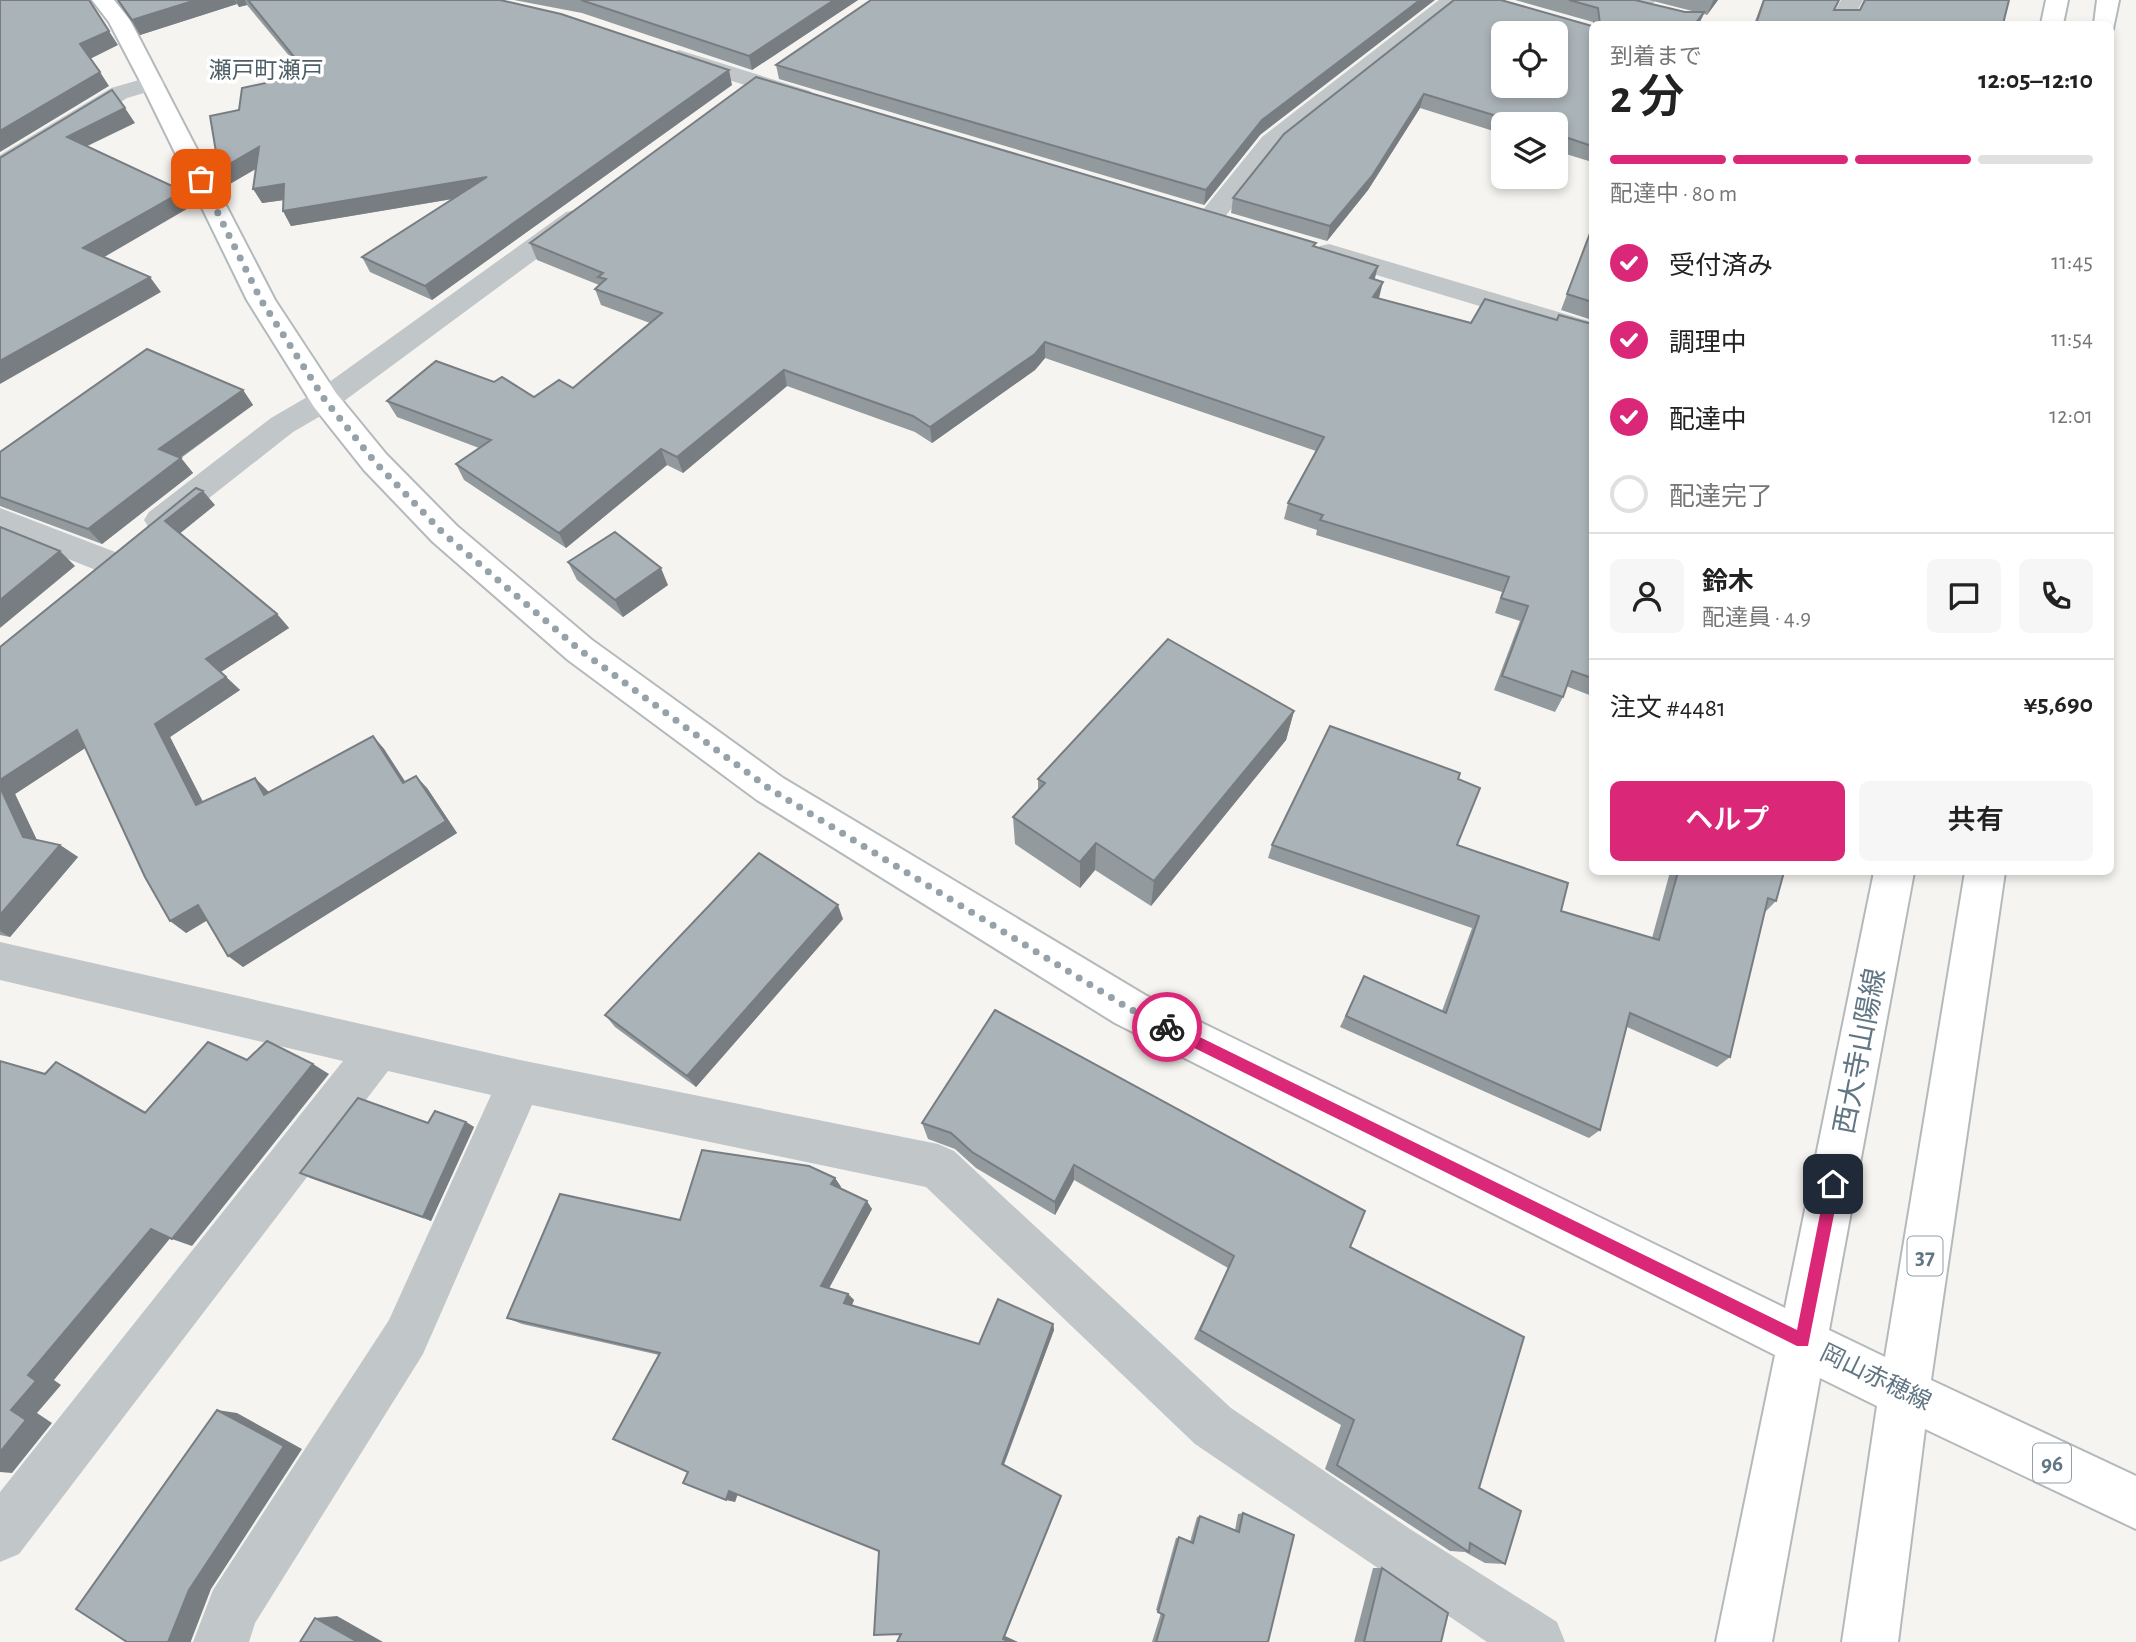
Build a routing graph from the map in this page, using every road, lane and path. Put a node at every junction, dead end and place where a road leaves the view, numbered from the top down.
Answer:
1 (103, 0) edge
2 (1453, 0) edge
3 (1852, 0) edge
4 (2057, 0) edge
5 (2108, 0) edge
6 (1642, 3) edge
7 (1665, 14) edge
8 (1627, 21) edge
9 (1841, 21) edge
10 (2053, 21) edge
11 (2105, 21) edge
12 (651, 47) edge
13 (777, 67) edge
14 (755, 82) junction
15 (153, 83) junction
16 (733, 99) edge
17 (822, 102) edge
18 (0, 166) edge
19 (595, 203) edge
20 (1184, 209) edge
21 (1211, 217) junction
22 (1237, 225) edge
23 (1303, 244) edge
24 (1589, 330) edge
25 (325, 400) junction
26 (0, 519) edge
27 (1893, 875) edge
28 (1985, 875) edge
29 (0, 961) edge
30 (378, 1050) junction
31 (520, 1081) junction
32 (1802, 1341) junction
33 (1905, 1393) junction
34 (2136, 1503) edge
35 (0, 1535) edge
36 (221, 1642) edge
37 (1537, 1642) edge
38 (1744, 1642) edge
39 (1870, 1642) edge

1 - 15 main road, 岡山赤穂線 / 96
2 - 21 street
3 - 9 street
4 - 10 main road
5 - 11 main road
6 - 7 street
6 - 8 street
12 - 14 street
13 - 14 street
14 - 16 street
14 - 17 street
15 - 18 street
15 - 25 main road, 岡山赤穂線 / 96
19 - 25 street
20 - 21 street
21 - 22 street
23 - 24 street
25 - 26 street
25 - 32 main road, 岡山赤穂線 / 96
27 - 32 main road, 西大寺山陽線
28 - 33 main road, 37
29 - 30 street
30 - 31 street
30 - 35 street
31 - 36 street
31 - 37 street
32 - 33 main road, 岡山赤穂線 / 96
32 - 38 main road, 西大寺山陽線
33 - 34 main road, 岡山赤穂線 / 96
33 - 39 main road, 37

